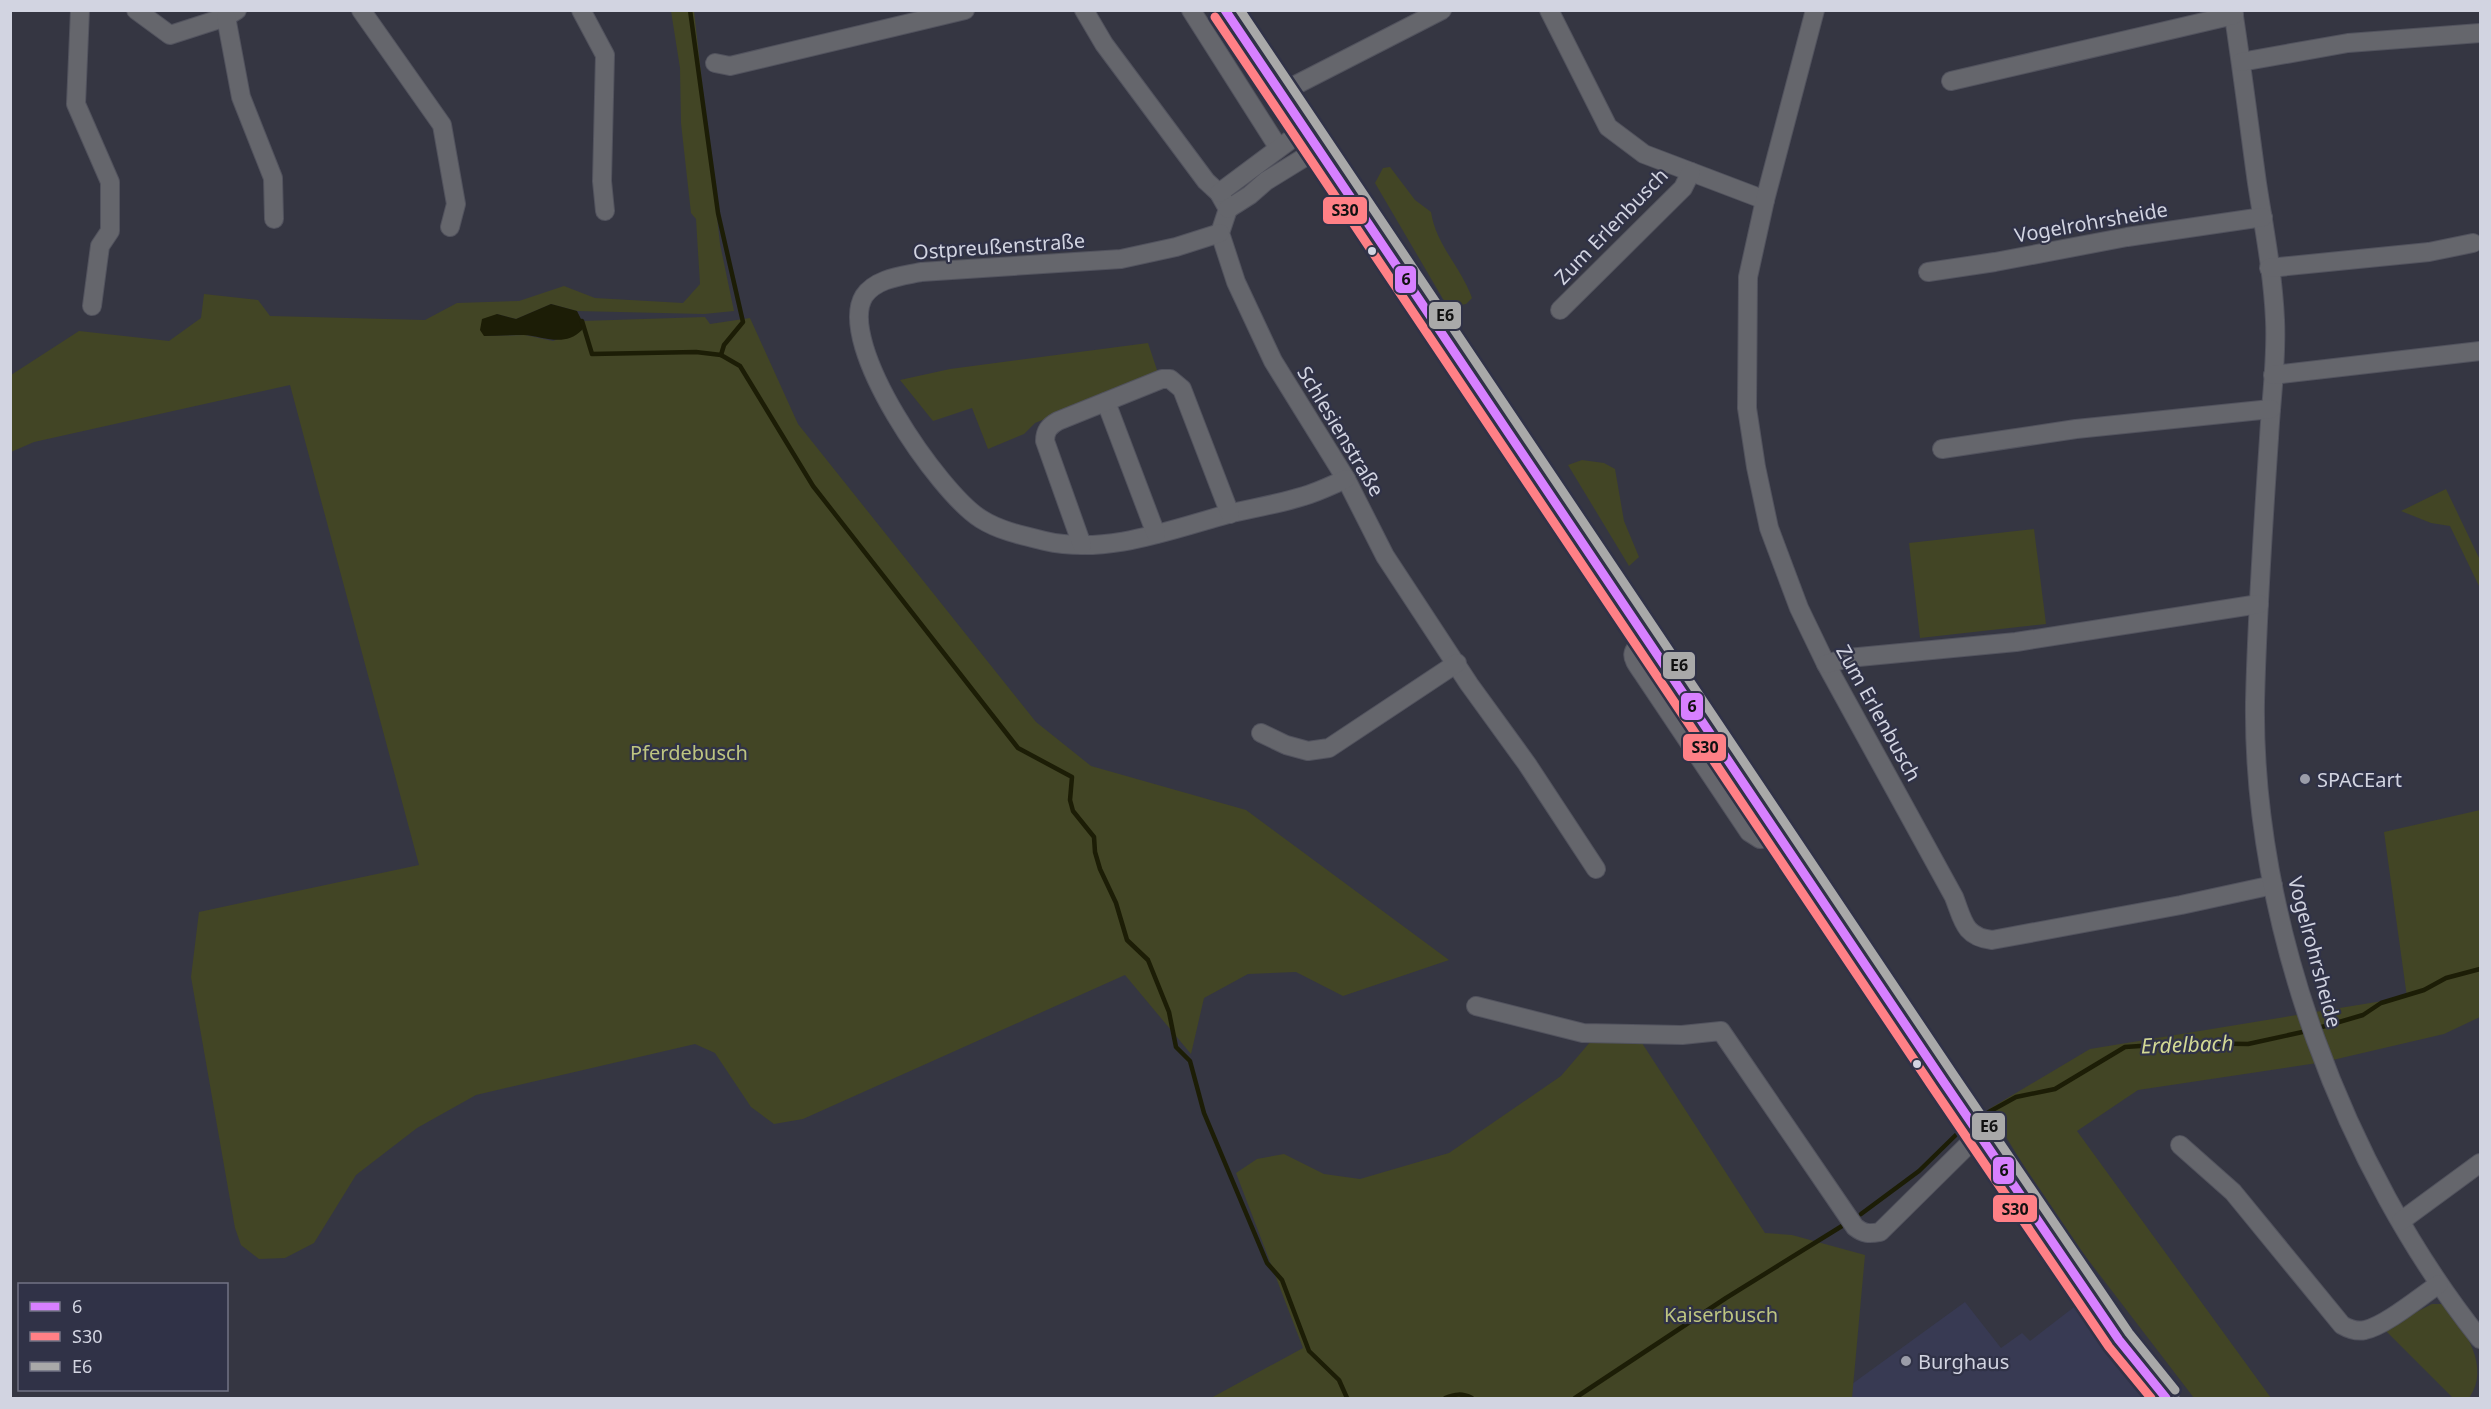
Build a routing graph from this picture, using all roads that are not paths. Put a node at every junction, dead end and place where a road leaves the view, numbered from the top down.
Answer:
1 (80, 10) edge
2 (136, 10) edge
3 (361, 10) edge
4 (581, 10) edge
5 (965, 10) edge
6 (1084, 10) edge
7 (1191, 10) edge
8 (1225, 10) edge
9 (1442, 10) edge
10 (1549, 10) edge
11 (1815, 10) edge
12 (2234, 13) edge
13 (232, 14) edge
14 (2481, 33) edge
15 (2241, 62) junction
16 (715, 63) dead end
17 (1951, 81) dead end
18 (1280, 93) junction
19 (1311, 140) junction
20 (1278, 147) junction
21 (1691, 172) junction
22 (1765, 200) junction
23 (1223, 201) junction
24 (605, 211) dead end
25 (2263, 218) junction
26 (274, 219) dead end
27 (450, 227) dead end
28 (1220, 233) junction
29 (2473, 243) dead end
30 (2269, 268) junction
31 (1928, 272) dead end
32 (92, 306) dead end
33 (1560, 310) dead end
34 (2481, 351) edge
35 (2273, 375) junction
36 (1106, 402) junction
37 (2271, 409) junction
38 (1942, 449) dead end
39 (1346, 479) junction
40 (1230, 514) junction
41 (1156, 534) junction
42 (1082, 544) junction
43 (2259, 604) junction
44 (1457, 663) junction
45 (1826, 664) junction
46 (1261, 733) dead end
47 (1596, 869) dead end
48 (2273, 885) junction
49 (1476, 1006) dead end
50 (1975, 1127) junction
51 (2180, 1145) dead end
52 (2481, 1163) edge
53 (2401, 1221) junction
54 (2439, 1284) junction
55 (2481, 1339) edge
56 (2166, 1398) edge

1 - 32 street
2 - 13 street
3 - 27 street
4 - 24 street
5 - 16 street
6 - 23 street
7 - 20 street
8 - 18 main road
9 - 18 street
10 - 21 street, Zum Erlenbusch
11 - 22 street, Zum Erlenbusch
12 - 15 street, Vogelrohrsheide
12 - 17 street, Vogelrohrsheide
13 - 26 street
14 - 15 street
15 - 25 street, Vogelrohrsheide
18 - 19 main road
19 - 20 street
19 - 23 street
19 - 50 main road
20 - 23 street
21 - 22 street, Zum Erlenbusch
21 - 33 street, Zum Erlenbusch
22 - 45 street, Zum Erlenbusch
23 - 28 street
25 - 30 street, Vogelrohrsheide
25 - 31 street, Vogelrohrsheide
28 - 39 street, Schlesienstraße
28 - 42 street, Ostpreußenstraße
29 - 30 street
30 - 35 street, Vogelrohrsheide
34 - 35 street
35 - 37 street, Vogelrohrsheide
36 - 40 street
36 - 41 street
36 - 42 street
37 - 38 street
37 - 43 street, Vogelrohrsheide
39 - 40 street, Ostpreußenstraße
39 - 44 street, Schlesienstraße
40 - 41 street, Ostpreußenstraße
41 - 42 street, Ostpreußenstraße
43 - 45 street
43 - 48 street, Vogelrohrsheide
44 - 46 street
44 - 47 street, Schlesienstraße
45 - 48 street, Zum Erlenbusch
48 - 53 street, Vogelrohrsheide
49 - 50 street
50 - 56 main road
51 - 54 street
52 - 53 street
53 - 54 street, Vogelrohrsheide
54 - 55 street, Vogelrohrsheide

